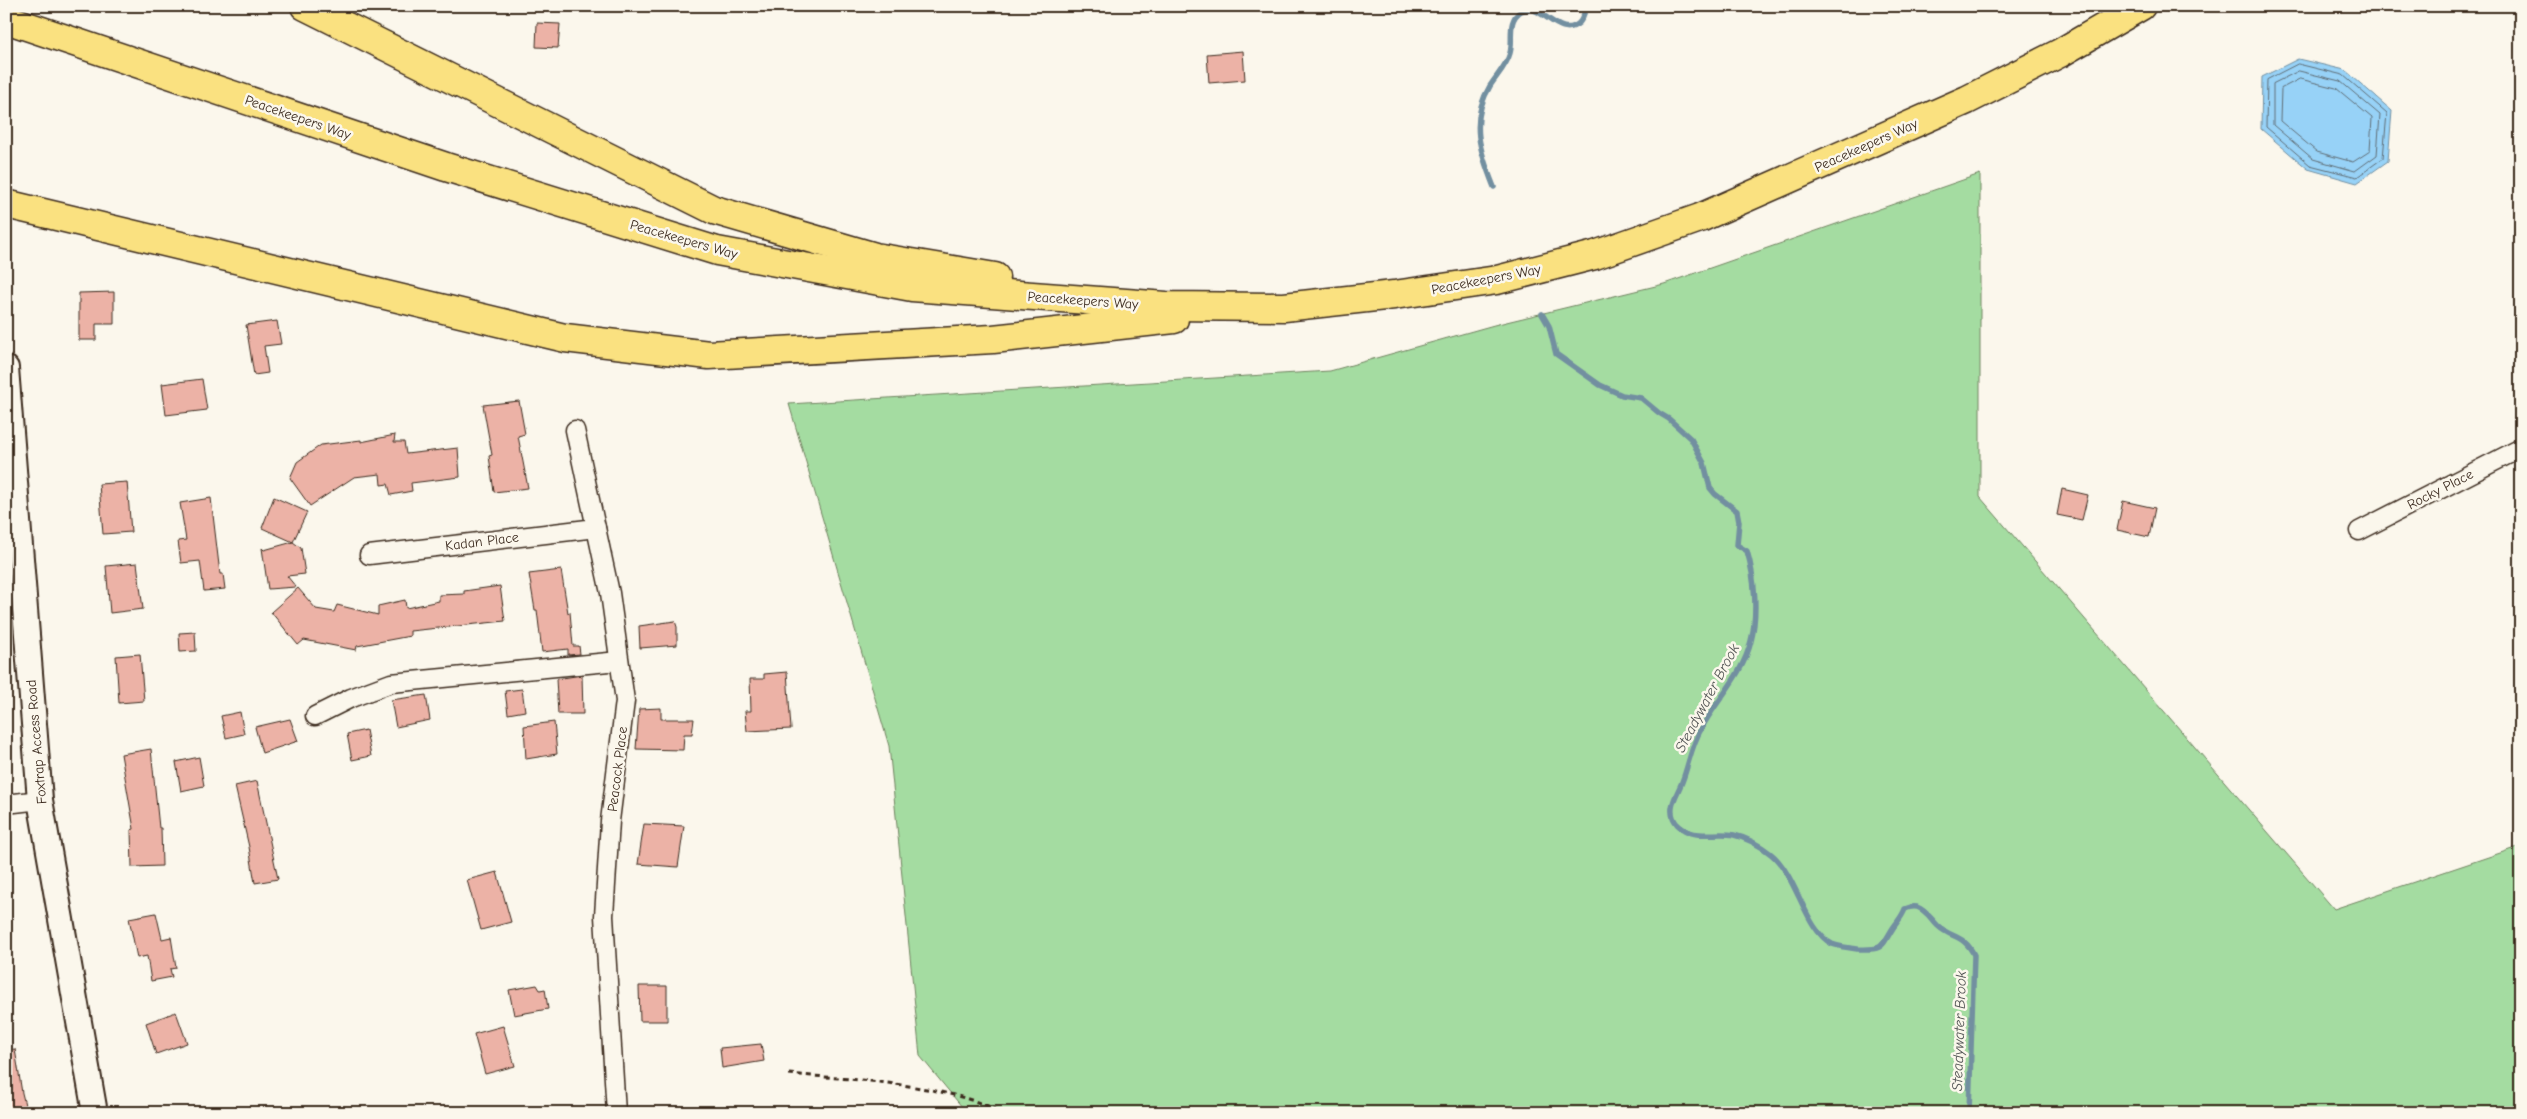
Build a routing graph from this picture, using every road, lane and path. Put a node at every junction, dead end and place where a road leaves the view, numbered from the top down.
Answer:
1 (305, 6) edge
2 (2141, 6) edge
3 (6, 19) edge
4 (6, 204) edge
5 (1166, 306) junction
6 (1284, 307) junction
7 (6, 368) edge
8 (575, 430) dead end
9 (2521, 448) edge
10 (596, 528) junction
11 (2359, 531) dead end
12 (369, 555) dead end
13 (619, 660) junction
14 (316, 716) dead end
15 (40, 800) junction
16 (6, 804) edge
17 (789, 1074) dead end
18 (95, 1113) edge
19 (616, 1113) edge
20 (1004, 1113) edge

1 - 5 highway
2 - 6 highway, Peacekeepers Way
3 - 5 highway, Peacekeepers Way
4 - 6 highway
5 - 6 highway, Peacekeepers Way
7 - 15 main road, Foxtrap Access Road
8 - 10 street, Peacock Place
9 - 11 street, Rocky Place
10 - 12 street, Kadan Place
10 - 13 street, Peacock Place
13 - 14 street
13 - 19 street, Peacock Place
15 - 16 street
15 - 18 main road, Foxtrap Access Road
17 - 20 path

